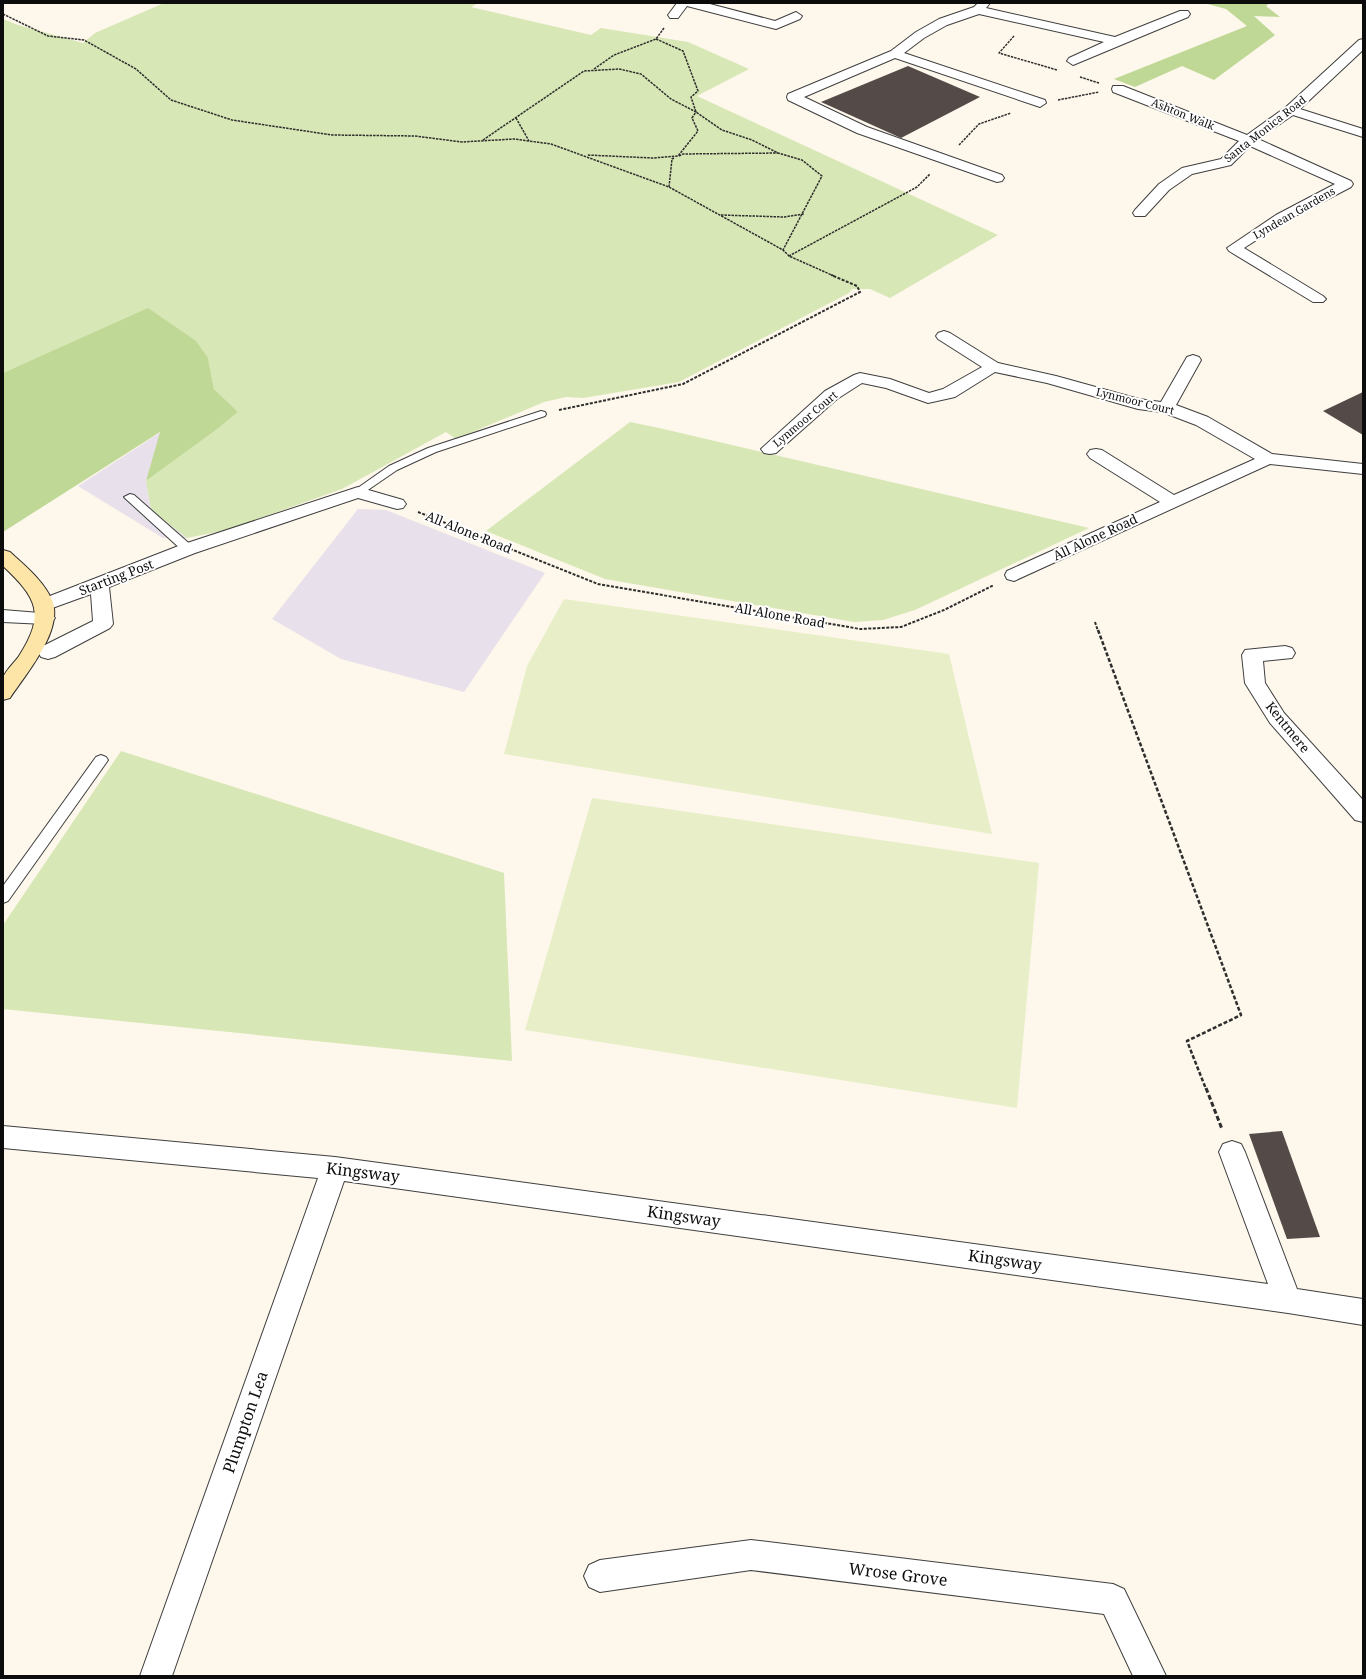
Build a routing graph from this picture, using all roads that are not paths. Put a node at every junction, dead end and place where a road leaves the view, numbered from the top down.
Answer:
1 (683, 3) edge
2 (690, 3) edge
3 (747, 6) dead end
4 (981, 6) edge
5 (735, 12) junction
6 (1184, 14) dead end
7 (674, 15) dead end
8 (796, 16) dead end
9 (1116, 41) junction
10 (1363, 44) edge
11 (896, 54) junction
12 (1074, 61) dead end
13 (1118, 89) road end
14 (1040, 103) road end
15 (1292, 110) junction
16 (1363, 132) edge
17 (1248, 140) junction
18 (997, 178) dead end
19 (1140, 213) dead end
20 (1318, 299) dead end
21 (944, 336) dead end
22 (1193, 360) dead end
23 (993, 367) junction
24 (1165, 407) junction
25 (541, 414) road end
26 (770, 449) dead end
27 (1096, 454) dead end
28 (1268, 459) junction
29 (1363, 469) edge
30 (358, 492) junction
31 (130, 497) dead end
32 (1173, 502) junction
33 (397, 504) road end
34 (188, 549) junction
35 (3, 556) edge
36 (1014, 575) road end
37 (99, 583) junction
38 (45, 612) junction
39 (3, 616) edge
40 (48, 652) dead end
41 (1284, 652) dead end
42 (3, 693) edge
43 (101, 760) dead end
44 (1363, 814) edge
45 (3, 897) edge
46 (5, 1143) edge
47 (1232, 1152) road end
48 (335, 1168) junction
49 (1288, 1300) junction
50 (1363, 1312) edge
51 (600, 1576) dead end
52 (156, 1676) edge
53 (1150, 1676) edge

1 - 7 street
2 - 5 street
3 - 5 street
4 - 9 street
4 - 11 street
5 - 8 street
6 - 9 street
9 - 12 street
10 - 15 street, Santa Monica Road
11 - 14 street
11 - 18 street
13 - 17 street, Ashton Walk
15 - 16 street
15 - 17 street, Santa Monica Road
17 - 19 street, Santa Monica Road
17 - 20 street, Lyndean Gardens
21 - 23 street, Lynmoor Court
22 - 24 street
23 - 24 street, Lynmoor Court
23 - 26 street, Lynmoor Court
24 - 28 street, Lynmoor Court
25 - 30 lane
27 - 32 street
28 - 29 street
28 - 32 street, All Alone Road
30 - 33 street
30 - 34 street
31 - 34 lane
32 - 36 street, All Alone Road
34 - 37 street, Starting Post
35 - 38 street
37 - 38 street, Starting Post
37 - 40 street
38 - 39 street
38 - 42 street
41 - 44 street, Kentmere
43 - 45 lane
46 - 48 street, Kingsway
47 - 49 street
48 - 49 street, Kingsway
48 - 52 street, Plumpton Lea
49 - 50 street, Kingsway
51 - 53 street, Wrose Grove

